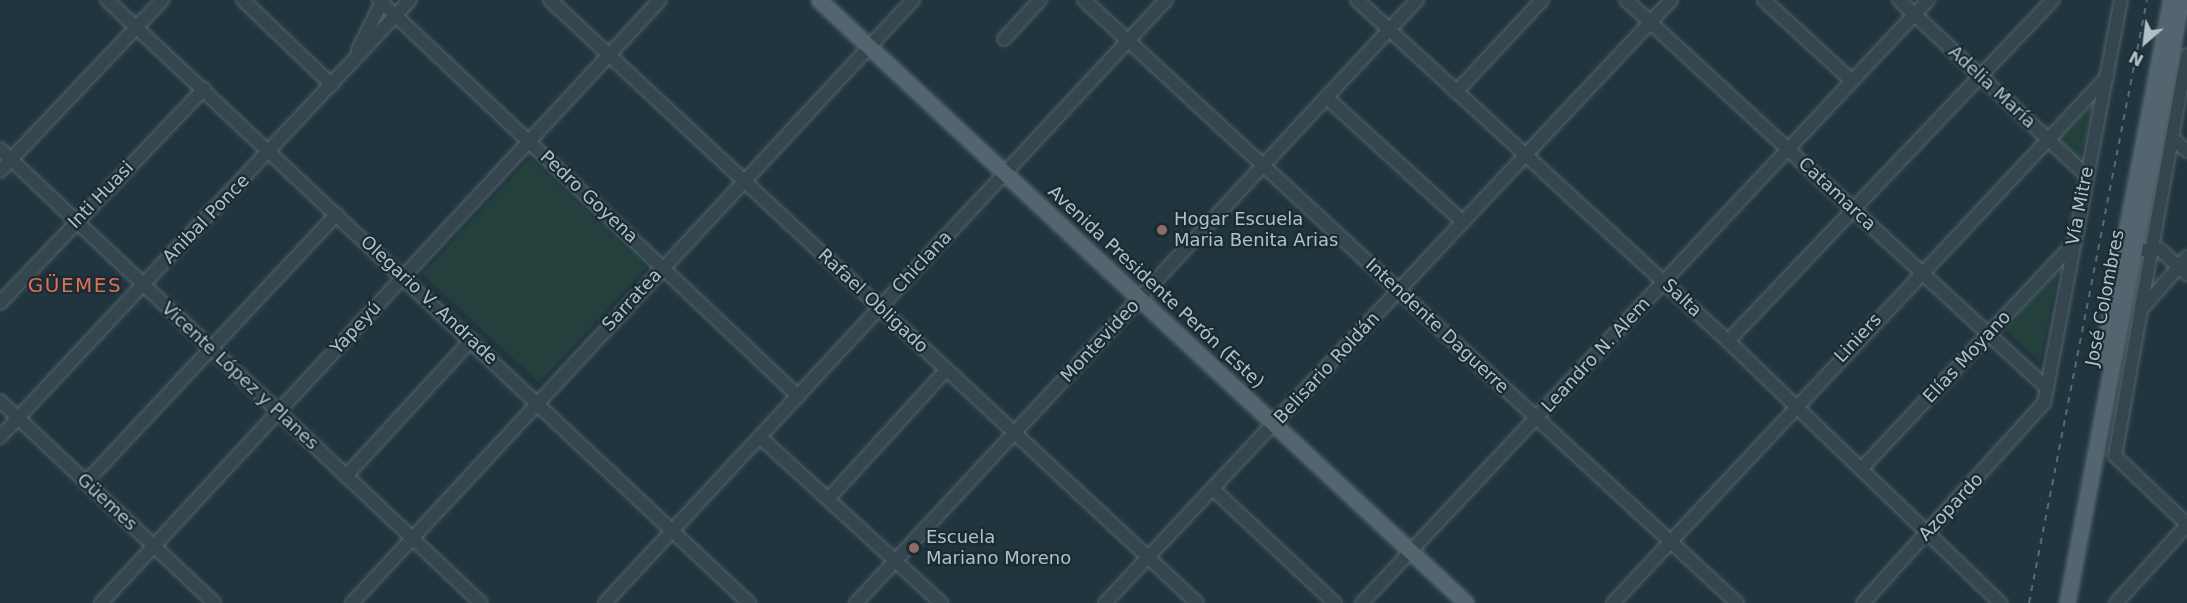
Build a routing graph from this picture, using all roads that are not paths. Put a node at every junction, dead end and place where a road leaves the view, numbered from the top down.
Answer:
1 (107, 0) edge
2 (162, 0) edge
3 (243, 0) edge
4 (410, 0) edge
5 (550, 0) edge
6 (660, 0) edge
7 (819, 0) edge
8 (913, 0) edge
9 (1040, 0) edge
10 (1084, 0) edge
11 (1166, 0) edge
12 (1357, 0) edge
13 (1417, 0) edge
14 (1542, 0) edge
15 (1626, 0) edge
16 (1671, 0) edge
17 (1764, 0) edge
18 (1899, 0) edge
19 (1928, 0) edge
20 (2052, 0) edge
21 (2121, 0) edge
22 (382, 1) edge
23 (2176, 1) edge
24 (1914, 14) junction
25 (395, 16) junction
26 (1650, 22) junction
27 (136, 28) junction
28 (1389, 30) junction
29 (1004, 39) dead end
30 (1128, 41) junction
31 (871, 47) junction
32 (2187, 55) edge
33 (610, 56) junction
34 (352, 64) junction
35 (1980, 76) junction
36 (2107, 77) junction
37 (1852, 81) junction
38 (332, 85) junction
39 (204, 89) junction
40 (1456, 92) junction
41 (1326, 97) junction
42 (2172, 138) junction
43 (2047, 139) junction
44 (530, 141) junction
45 (0, 149) edge
46 (1788, 149) junction
47 (271, 151) junction
48 (2187, 151) edge
49 (1524, 156) junction
50 (11, 160) junction
51 (1263, 165) junction
52 (0, 171) edge
53 (2085, 174) junction
54 (1005, 175) junction
55 (744, 181) junction
56 (1853, 210) junction
57 (337, 214) junction
58 (76, 221) junction
59 (1463, 222) junction
60 (2072, 246) junction
61 (2150, 248) junction
62 (2128, 252) junction
63 (2184, 265) edge
64 (663, 266) junction
65 (1920, 271) junction
66 (404, 277) junction
67 (1664, 282) junction
68 (143, 285) junction
69 (1399, 291) junction
70 (1139, 299) junction
71 (0, 303) edge
72 (880, 308) junction
73 (2140, 310) junction
74 (1988, 334) junction
75 (471, 340) junction
76 (1728, 341) junction
77 (211, 348) junction
78 (946, 370) junction
79 (2047, 388) junction
80 (798, 396) junction
81 (0, 401) edge
82 (538, 402) junction
83 (1795, 405) junction
84 (279, 412) junction
85 (2040, 412) joint
86 (18, 418) junction
87 (1536, 418) junction
88 (1275, 424) junction
89 (1014, 433) junction
90 (0, 437) edge
91 (760, 437) junction
92 (1862, 468) junction
93 (345, 476) junction
94 (86, 482) junction
95 (1213, 489) junction
96 (828, 500) junction
97 (2187, 524) edge
98 (672, 531) junction
99 (1929, 531) junction
100 (412, 538) junction
101 (1671, 542) junction
102 (154, 546) junction
103 (1410, 552) junction
104 (1147, 557) junction
105 (896, 561) junction
106 (101, 603) edge
107 (214, 603) edge
108 (352, 603) edge
109 (480, 603) edge
110 (605, 603) edge
111 (748, 603) edge
112 (856, 603) edge
113 (941, 603) edge
114 (1105, 603) edge
115 (1197, 603) edge
116 (1335, 603) edge
117 (1362, 603) edge
118 (1466, 603) edge
119 (1613, 603) edge
120 (1737, 603) edge
121 (1863, 603) edge
122 (2000, 603) edge
123 (2058, 603) edge
124 (2067, 603) edge
125 (2116, 603) edge

1 - 27 street, Olegario V. Andrade
2 - 27 street
3 - 38 street
4 - 25 street, Anibal Ponce
5 - 33 street, Rafael Obligado
6 - 33 street, Yapeyú
7 - 31 main road, Avenida Presidente Perón (Este)
8 - 31 street, Sarratea
9 - 29 street
10 - 30 street, Intendente Daguerre
11 - 30 street, Chiclana
12 - 28 street, Salta
13 - 28 street, Montevideo
14 - 40 street
15 - 26 street, Catamarca
16 - 26 street, Belisario Roldán
17 - 37 street
18 - 24 street, Adelia María
19 - 24 street, Leandro N. Alem
20 - 35 street
21 - 36 street, Vía Mitre
22 - 25 street, Pedro Goyena
22 - 34 street
23 - 62 main road, José Colombres
24 - 35 street, Adelia María
24 - 37 street, Leandro N. Alem
25 - 34 street, Anibal Ponce
25 - 44 street, Pedro Goyena
26 - 46 street, Catamarca
26 - 49 street, Belisario Roldán
27 - 39 street, Olegario V. Andrade
27 - 50 street
28 - 40 street, Salta
28 - 41 street, Montevideo
30 - 51 street, Intendente Daguerre
30 - 54 street, Chiclana
31 - 54 main road, Avenida Presidente Perón (Este)
31 - 55 street, Sarratea
32 - 42 street, José Colombres
33 - 44 street, Yapeyú
33 - 55 street, Rafael Obligado
34 - 38 street, Anibal Ponce
35 - 43 street, Adelia María
35 - 56 street
36 - 43 street, Liniers
36 - 53 street, Vía Mitre
37 - 46 street, Leandro N. Alem
38 - 47 street, Anibal Ponce
39 - 47 street, Olegario V. Andrade
39 - 58 street, Inti Huasi
40 - 49 street, Salta
41 - 51 street, Montevideo
41 - 59 street
42 - 48 street
42 - 61 street, José Colombres
43 - 53 street, Adelia María
43 - 65 street, Liniers
44 - 64 street, Pedro Goyena
44 - 66 street, Yapeyú
45 - 50 street, Vicente López y Planes
46 - 56 street, Catamarca
46 - 67 street, Leandro N. Alem
47 - 57 street, Olegario V. Andrade
47 - 68 street, Anibal Ponce
49 - 59 street, Belisario Roldán
49 - 67 street, Salta
50 - 52 street
50 - 58 street, Vicente López y Planes
51 - 69 street, Intendente Daguerre
51 - 70 street, Montevideo
53 - 60 street, Vía Mitre
54 - 70 main road, Avenida Presidente Perón (Este)
54 - 72 street, Chiclana
55 - 64 street, Sarratea
55 - 72 street, Rafael Obligado
56 - 65 street, Catamarca
56 - 76 street
57 - 66 street, Olegario V. Andrade
57 - 77 street
58 - 68 street, Vicente López y Planes
58 - 71 street, Inti Huasi
59 - 69 street, Belisario Roldán
60 - 74 street, Elías Moyano
60 - 79 street, Vía Mitre
61 - 62 street
61 - 63 street
61 - 73 street, José Colombres
62 - 123 main road, José Colombres
62 - 124 main road, José Colombres
63 - 73 street
64 - 80 street, Pedro Goyena
64 - 82 street, Sarratea
65 - 74 street, Catamarca
65 - 83 street, Liniers
66 - 75 street, Olegario V. Andrade
66 - 84 street, Yapeyú
67 - 76 street, Salta
67 - 87 street, Leandro N. Alem
68 - 77 street, Vicente López y Planes
68 - 86 street, Anibal Ponce
69 - 87 street, Intendente Daguerre
69 - 88 street, Belisario Roldán
70 - 88 main road, Avenida Presidente Perón (Este)
70 - 89 street, Montevideo
72 - 78 street, Rafael Obligado
72 - 80 street, Chiclana
73 - 97 street
74 - 79 street, Catamarca
74 - 92 street, Elías Moyano
75 - 82 street, Olegario V. Andrade
75 - 93 street
76 - 83 street, Salta
77 - 84 street, Vicente López y Planes
77 - 94 street
78 - 89 street, Rafael Obligado
78 - 96 street
79 - 85 street, Vía Mitre
80 - 91 street, Chiclana
81 - 86 street, Güemes
82 - 98 street, Olegario V. Andrade
82 - 100 street, Sarratea
83 - 92 street, Salta
83 - 101 street, Liniers
84 - 93 street, Vicente López y Planes
84 - 102 street, Yapeyú
85 - 99 street, Azopardo
86 - 90 street, Anibal Ponce
86 - 94 street, Güemes
87 - 101 street, Intendente Daguerre
87 - 103 street, Leandro N. Alem
88 - 95 street, Belisario Roldán
88 - 103 main road, Avenida Presidente Perón (Este)
89 - 104 street, Rafael Obligado
89 - 105 street, Montevideo
91 - 96 street
91 - 98 street, Chiclana
92 - 99 street, Salta
93 - 100 street, Vicente López y Planes
94 - 102 street, Güemes
95 - 104 street, Belisario Roldán
95 - 116 street
96 - 105 street
97 - 125 street
98 - 110 street, Chiclana
98 - 111 street, Olegario V. Andrade
99 - 121 street, Azopardo
99 - 122 street, Salta
100 - 108 street, Sarratea
100 - 109 street, Vicente López y Planes
101 - 119 street, Liniers
101 - 120 street, Intendente Daguerre
102 - 106 street, Yapeyú
102 - 107 street, Güemes
103 - 117 street, Leandro N. Alem
103 - 118 main road, Avenida Presidente Perón (Este)
104 - 114 street, Belisario Roldán
104 - 115 street, Rafael Obligado
105 - 112 street, Montevideo
105 - 113 street

